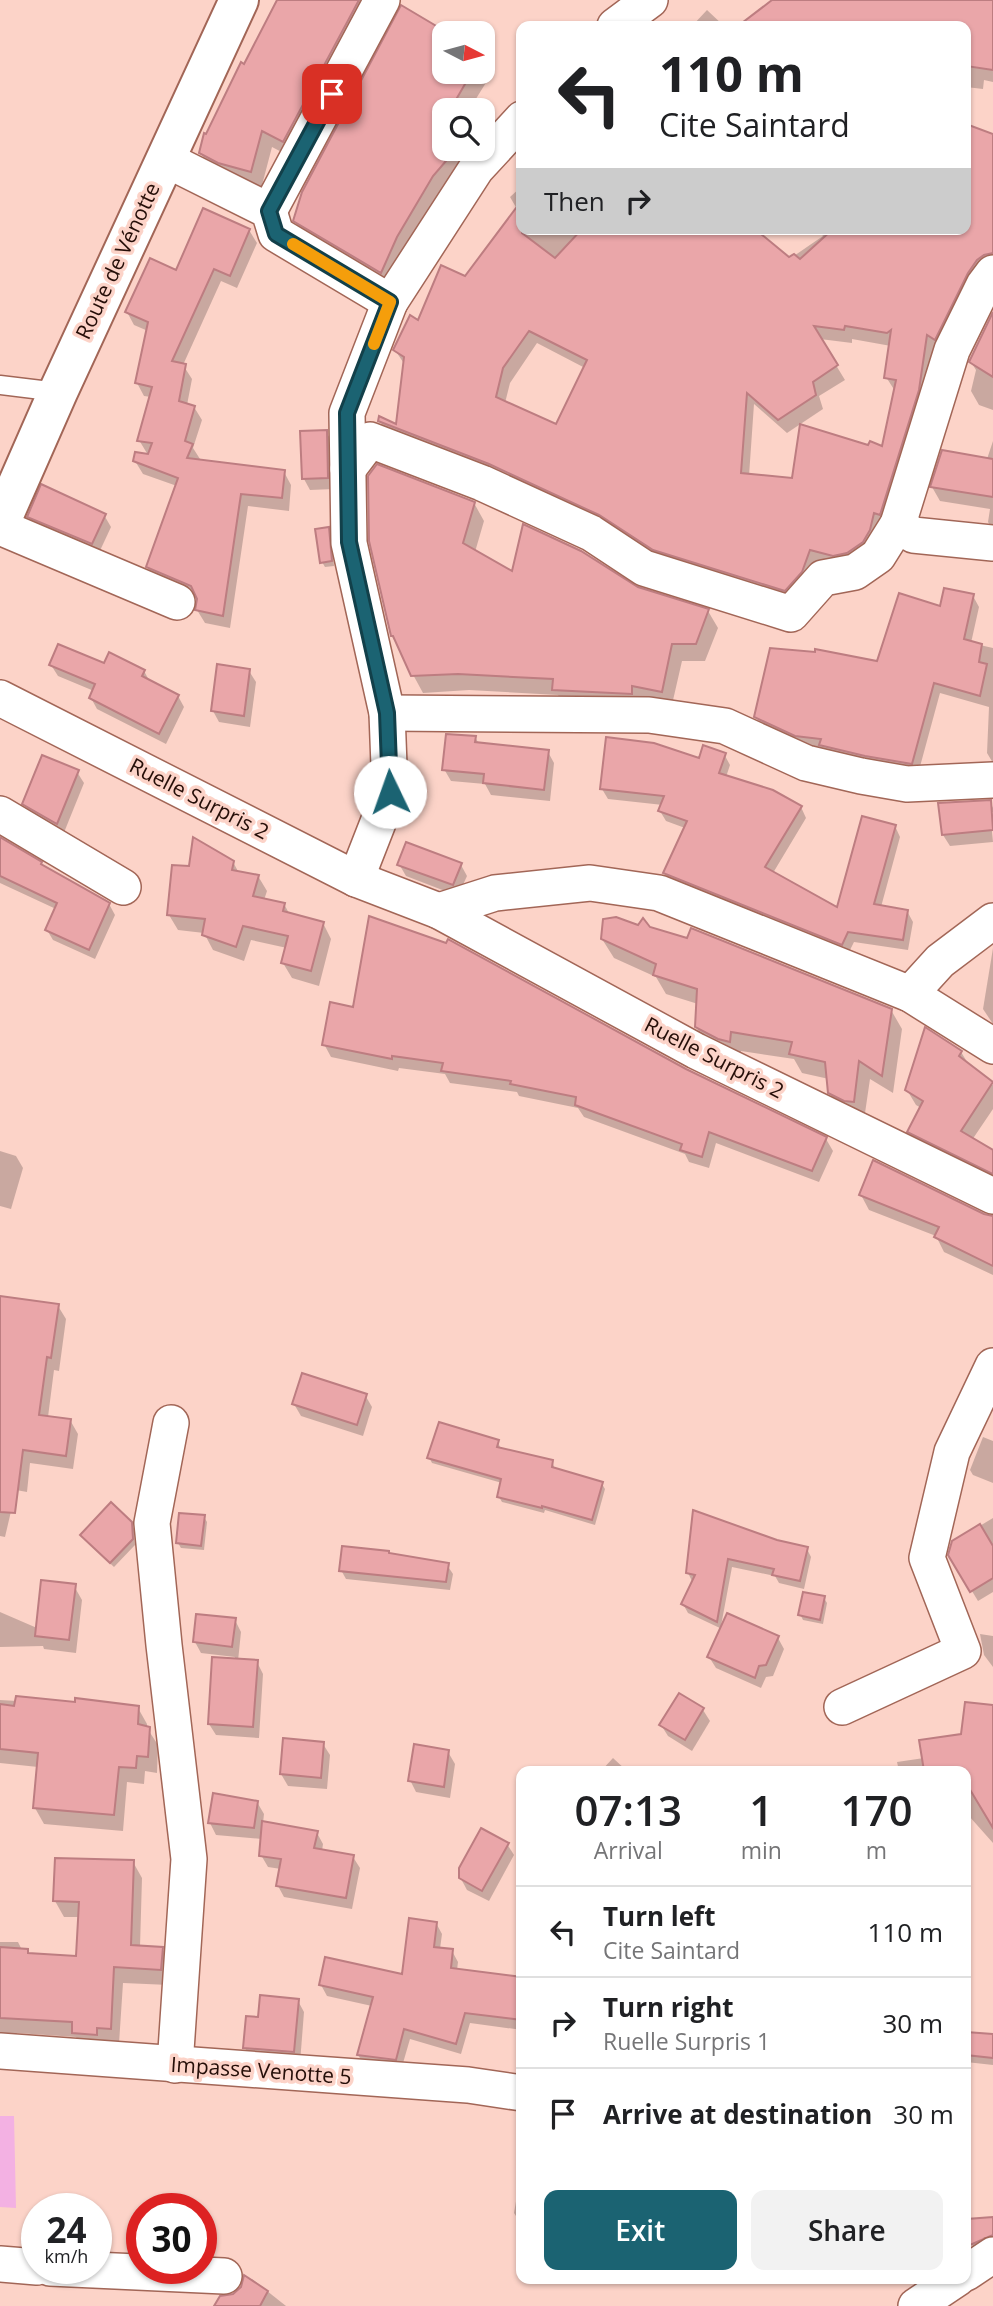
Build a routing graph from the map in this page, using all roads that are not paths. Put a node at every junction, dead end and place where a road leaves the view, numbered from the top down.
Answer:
1 (239, 0) edge
2 (382, 0) edge
3 (650, 0) edge
4 (622, 21) edge
5 (516, 126) edge
6 (165, 159) junction
7 (269, 211) junction
8 (993, 273) edge
9 (390, 302) junction
10 (981, 321) edge
11 (0, 385) edge
12 (58, 392) junction
13 (348, 469) junction
14 (898, 524) junction
15 (0, 526) edge
16 (993, 543) edge
17 (177, 602) dead end
18 (0, 698) edge
19 (387, 713) junction
20 (993, 780) edge
21 (0, 814) edge
22 (356, 879) junction
23 (123, 887) dead end
24 (439, 911) junction
25 (993, 921) edge
26 (910, 994) junction
27 (993, 1046) edge
28 (993, 1196) edge
29 (993, 1366) edge
30 (171, 1423) dead end
31 (842, 1707) dead end
32 (0, 2051) edge
33 (175, 2065) junction
34 (516, 2092) edge
35 (993, 2255) edge
36 (0, 2264) edge
37 (21, 2266) edge
38 (971, 2270) edge
39 (112, 2271) edge
40 (225, 2276) dead end
41 (949, 2284) edge
42 (916, 2306) edge

1 - 6 street, Route de Vénotte
2 - 7 street
3 - 4 street
5 - 9 street
6 - 7 street
6 - 12 street, Route de Vénotte
7 - 9 street
8 - 10 street
9 - 13 street
10 - 14 street
11 - 12 lane
12 - 15 street, Route de Vénotte
13 - 14 street
13 - 19 street
14 - 16 street
15 - 17 street
18 - 22 street, Ruelle Surpris 2
19 - 20 street
19 - 22 street
21 - 23 street
22 - 24 street, Ruelle Surpris 2
24 - 26 street
24 - 28 street, Ruelle Surpris 2
25 - 26 street
26 - 27 street
29 - 31 street
30 - 33 street
32 - 33 street, Impasse Venotte 5
33 - 34 street, Impasse Venotte 5
35 - 38 street
36 - 37 street
39 - 40 street
41 - 42 street

